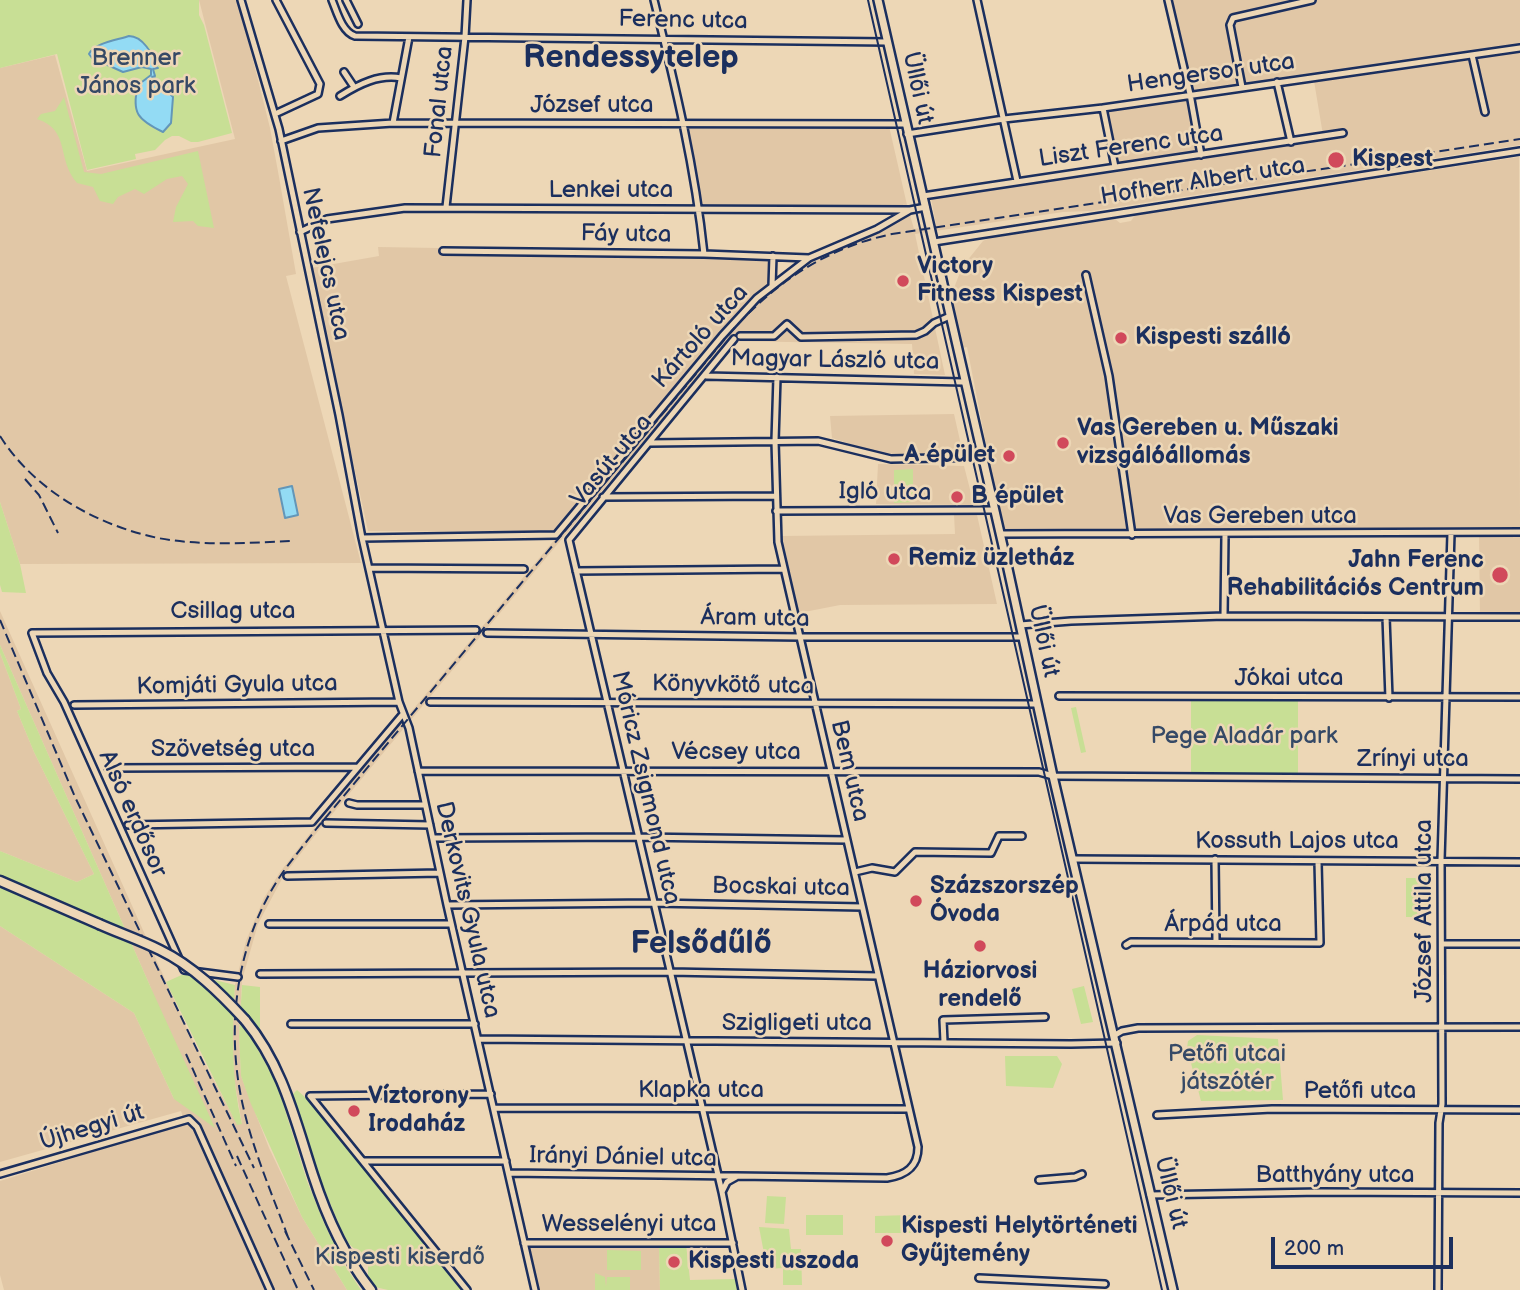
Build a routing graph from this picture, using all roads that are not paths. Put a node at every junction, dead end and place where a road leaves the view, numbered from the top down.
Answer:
1 (241, 0) edge
2 (276, 0) edge
3 (332, 0) edge
4 (346, 0) edge
5 (467, 0) edge
6 (654, 0) edge
7 (878, 0) edge
8 (977, 0) edge
9 (1168, 0) edge
10 (1312, 0) edge
11 (358, 24) dead end
12 (409, 37) junction
13 (465, 37) junction
14 (664, 38) junction
15 (888, 42) junction
16 (1520, 48) edge
17 (1472, 55) junction
18 (344, 72) dead end
19 (401, 78) junction
20 (1277, 82) junction
21 (354, 87) junction
22 (1242, 87) junction
23 (1190, 94) junction
24 (340, 96) dead end
25 (1104, 108) junction
26 (1485, 112) dead end
27 (275, 114) junction
28 (1004, 119) junction
29 (684, 122) junction
30 (393, 123) junction
31 (455, 123) junction
32 (904, 124) junction
33 (1343, 133) dead end
34 (907, 134) junction
35 (281, 141) junction
36 (1290, 142) junction
37 (1520, 150) edge
38 (1201, 155) junction
39 (1115, 167) junction
40 (1017, 181) junction
41 (923, 196) junction
42 (446, 207) junction
43 (926, 207) junction
44 (699, 209) junction
45 (910, 210) junction
46 (300, 232) junction
47 (934, 242) junction
48 (443, 251) dead end
49 (704, 254) junction
50 (773, 256) junction
51 (809, 258) junction
52 (1086, 275) dead end
53 (772, 286) junction
54 (950, 316) junction
55 (706, 376) junction
56 (777, 377) junction
57 (963, 382) junction
58 (775, 441) junction
59 (650, 443) junction
60 (982, 457) junction
61 (776, 496) junction
62 (603, 498) junction
63 (994, 510) junction
64 (776, 511) junction
65 (1520, 532) edge
66 (1451, 533) junction
67 (1000, 534) junction
68 (1132, 535) junction
69 (1225, 535) junction
70 (362, 538) junction
71 (569, 540) joint
72 (370, 568) junction
73 (524, 569) dead end
74 (784, 569) junction
75 (576, 571) junction
76 (1224, 616) junction
77 (1386, 617) junction
78 (1449, 617) junction
79 (1520, 617) edge
80 (1020, 625) junction
81 (384, 629) junction
82 (476, 630) dead end
83 (486, 633) dead end
84 (591, 635) junction
85 (800, 637) junction
86 (1022, 637) junction
87 (47, 673) joint
88 (1059, 696) dead end
89 (1446, 697) junction
90 (1520, 697) edge
91 (1390, 698) junction
92 (399, 702) junction
93 (430, 702) dead end
94 (607, 702) junction
95 (1037, 704) junction
96 (74, 705) dead end
97 (815, 705) junction
98 (403, 714) junction
99 (358, 767) junction
100 (108, 768) dead end
101 (831, 770) junction
102 (418, 771) junction
103 (623, 771) junction
104 (1053, 776) junction
105 (1445, 778) junction
106 (1520, 779) edge
107 (349, 803) dead end
108 (425, 805) junction
109 (326, 824) dead end
110 (128, 825) dead end
111 (430, 825) junction
112 (638, 836) junction
113 (1022, 836) dead end
114 (433, 838) junction
115 (847, 840) junction
116 (1073, 859) junction
117 (1214, 859) junction
118 (1441, 860) junction
119 (1318, 862) junction
120 (1520, 862) edge
121 (855, 872) junction
122 (440, 873) junction
123 (287, 876) dead end
124 (0, 881) edge
125 (654, 903) junction
126 (447, 905) junction
127 (862, 907) junction
128 (451, 924) junction
129 (269, 925) dead end
130 (1216, 941) junction
131 (1442, 944) junction
132 (1520, 944) edge
133 (1126, 945) dead end
134 (670, 972) junction
135 (260, 974) dead end
136 (463, 974) junction
137 (878, 976) junction
138 (238, 977) dead end
139 (1045, 1017) dead end
140 (291, 1024) dead end
141 (475, 1024) junction
142 (1442, 1027) junction
143 (1520, 1027) edge
144 (478, 1039) junction
145 (1116, 1039) junction
146 (686, 1041) junction
147 (894, 1042) junction
148 (944, 1042) junction
149 (491, 1094) junction
150 (494, 1108) junction
151 (702, 1108) junction
152 (908, 1109) junction
153 (1441, 1110) junction
154 (1520, 1110) edge
155 (1157, 1115) dead end
156 (364, 1161) junction
157 (506, 1161) junction
158 (912, 1168) joint
159 (509, 1173) junction
160 (0, 1174) edge
161 (1082, 1174) dead end
162 (718, 1176) junction
163 (736, 1177) junction
164 (1039, 1180) dead end
165 (722, 1192) junction
166 (1438, 1194) junction
167 (1520, 1194) edge
168 (1150, 1195) junction
169 (524, 1242) junction
170 (733, 1243) junction
171 (979, 1278) dead end
172 (1105, 1284) dead end
173 (270, 1290) edge
174 (371, 1290) edge
175 (467, 1290) edge
176 (535, 1290) edge
177 (742, 1290) edge
178 (1173, 1290) edge
179 (1438, 1290) edge

1 - 27 street, Nefelejcs utca
2 - 27 street
3 - 12 street, Ferenc utca
4 - 11 street
5 - 13 street, Fonal utca
6 - 14 street
7 - 15 main road, Üllői út
8 - 28 street
9 - 23 street
10 - 22 street
12 - 13 street, Ferenc utca
12 - 19 street
13 - 14 street, Ferenc utca
13 - 31 street, Fonal utca
14 - 15 street, Ferenc utca
14 - 29 street
15 - 32 main road, Üllői út
16 - 17 street, Hengersor utca
17 - 20 street, Hengersor utca
17 - 26 street
18 - 21 street
19 - 21 street
19 - 30 street
20 - 22 street, Hengersor utca
20 - 36 street
21 - 24 street
22 - 23 street, Hengersor utca
23 - 25 street, Hengersor utca
23 - 38 street
25 - 28 street, Hengersor utca
25 - 39 street
27 - 35 street, Nefelejcs utca
28 - 34 street, Hengersor utca
28 - 40 street
29 - 31 street, József utca
29 - 32 street, József utca
29 - 44 street
30 - 31 street, József utca
30 - 35 street, József utca
31 - 42 street, Fonal utca
32 - 34 main road, Üllői út
33 - 36 street, Liszt Ferenc utca
34 - 41 main road, Üllői út
35 - 46 street, Nefelejcs utca
36 - 38 street, Liszt Ferenc utca
37 - 47 street, Hofherr Albert utca
38 - 39 street, Liszt Ferenc utca
39 - 40 street, Liszt Ferenc utca
40 - 41 street, Liszt Ferenc utca
41 - 43 main road, Üllői út
42 - 44 street, Lenkei utca
42 - 46 street, Lenkei utca
43 - 45 street, Lenkei utca
43 - 47 main road, Üllői út
44 - 45 street, Lenkei utca
44 - 49 street
45 - 51 street, Kártoló utca
46 - 70 street, Nefelejcs utca
47 - 54 main road, Üllői út
48 - 49 street, Fáy utca
49 - 50 street, Fáy utca
50 - 51 street, Fáy utca
50 - 53 street
51 - 53 street, Kártoló utca
52 - 68 street
53 - 70 street, Kártoló utca
54 - 55 street, Vasút utca
54 - 57 main road, Üllői út
55 - 56 street, Magyar László utca
55 - 59 street, Vasút utca
56 - 57 street, Magyar László utca
56 - 58 street, Bem utca
57 - 60 main road, Üllői út
58 - 59 street
58 - 60 street
58 - 61 street, Bem utca
59 - 62 street, Vasút utca
60 - 63 main road, Üllői út
61 - 62 street
61 - 64 street, Bem utca
62 - 71 street, Vasút utca
63 - 64 street, Igló utca
63 - 67 main road, Üllői út
64 - 74 street, Bem utca
65 - 66 street, Vas Gereben utca
66 - 69 street, Vas Gereben utca
66 - 78 street, József Attila utca
67 - 68 street, Vas Gereben utca
67 - 80 main road, Üllői út
68 - 69 street, Vas Gereben utca
69 - 76 street
70 - 72 street, Derkovits Gyula utca
71 - 75 street, Móricz Zsigmond utca
72 - 73 street
72 - 81 street, Derkovits Gyula utca
74 - 75 street
74 - 85 street, Bem utca
75 - 84 street, Móricz Zsigmond utca
76 - 77 street
76 - 80 street
77 - 78 street
77 - 91 street
78 - 79 street
78 - 89 street, József Attila utca
80 - 86 main road, Üllői út
81 - 82 street, Csillag utca
81 - 87 street, Csillag utca
81 - 92 street, Derkovits Gyula utca
83 - 84 street, Áram utca
84 - 85 street, Áram utca
84 - 94 street, Móricz Zsigmond utca
85 - 86 street, Áram utca
85 - 97 street, Bem utca
86 - 95 main road, Üllői út
87 - 138 street, Alsó erdősor
88 - 91 street, Jókai utca
89 - 90 street, Jókai utca
89 - 91 street, Jókai utca
89 - 105 street, József Attila utca
92 - 96 street, Komjáti Gyula utca
92 - 98 street, Derkovits Gyula utca
93 - 94 street, Könyvkötő utca
94 - 97 street, Könyvkötő utca
94 - 103 street, Móricz Zsigmond utca
95 - 97 street, Könyvkötő utca
95 - 104 main road, Üllői út
97 - 101 street, Bem utca
98 - 99 street, Szövetség utca
98 - 102 street, Derkovits Gyula utca
99 - 100 street, Szövetség utca
99 - 110 street, Szövetség utca
101 - 103 street, Vécsey utca
101 - 104 street, Vécsey utca
101 - 115 street, Bem utca
102 - 103 street, Vécsey utca
102 - 108 street, Derkovits Gyula utca
103 - 112 street, Móricz Zsigmond utca
104 - 105 street, Zrínyi utca
104 - 116 main road, Üllői út
105 - 106 street, Zrínyi utca
105 - 118 street, József Attila utca
107 - 108 street
108 - 111 street, Derkovits Gyula utca
109 - 111 street
111 - 114 street, Derkovits Gyula utca
112 - 114 street
112 - 115 street
112 - 125 street, Móricz Zsigmond utca
113 - 121 street
114 - 122 street, Derkovits Gyula utca
115 - 121 street, Bem utca
116 - 117 street, Kossuth Lajos utca
116 - 145 main road, Üllői út
117 - 119 street, Kossuth Lajos utca
117 - 130 street
118 - 119 street, Kossuth Lajos utca
118 - 120 street, Kossuth Lajos utca
118 - 131 street, József Attila utca
119 - 130 street, Árpád utca
121 - 127 street, Bem utca
122 - 123 street
122 - 126 street, Derkovits Gyula utca
124 - 174 main road, bridge
125 - 126 street, Bocskai utca
125 - 127 street, Bocskai utca
125 - 134 street, Móricz Zsigmond utca
126 - 128 street, Derkovits Gyula utca
127 - 137 street, Bem utca
128 - 129 street
128 - 136 street, Derkovits Gyula utca
130 - 133 street, Árpád utca
131 - 132 street
131 - 142 street, József Attila utca
134 - 136 street
134 - 137 street
134 - 146 street, Móricz Zsigmond utca
135 - 136 street
136 - 141 street, Derkovits Gyula utca
137 - 147 street, Bem utca
139 - 148 street
140 - 141 street
141 - 144 street, Derkovits Gyula utca
142 - 143 street, Szigligeti utca
142 - 145 street, Szigligeti utca
142 - 153 street, József Attila utca
144 - 146 street, Szigligeti utca
144 - 149 street, Derkovits Gyula utca
145 - 148 street, Szigligeti utca
145 - 168 main road, Üllői út
146 - 147 street, Szigligeti utca
146 - 151 street, Móricz Zsigmond utca
147 - 148 street, Szigligeti utca
147 - 152 street, Bem utca
149 - 150 street, Derkovits Gyula utca
149 - 156 street
150 - 151 street, Klapka utca
150 - 157 street, Derkovits Gyula utca
151 - 152 street, Klapka utca
151 - 162 street, Móricz Zsigmond utca
152 - 158 street, Bem utca
153 - 154 street, Petőfi utca
153 - 155 street, Petőfi utca
153 - 166 street, József Attila utca
156 - 157 street
156 - 175 street
157 - 159 street, Derkovits Gyula utca
158 - 163 street, Irányi Dániel utca
159 - 162 street, Irányi Dániel utca
159 - 169 street, Derkovits Gyula utca
160 - 173 street, Újhegyi út
161 - 164 street
162 - 163 street, Irányi Dániel utca
162 - 165 street, Móricz Zsigmond utca
163 - 165 street, Irányi Dániel utca
165 - 170 street, Móricz Zsigmond utca
166 - 167 street, Batthyány utca
166 - 168 street, Batthyány utca
166 - 179 street, József Attila utca
168 - 178 main road, Üllői út
169 - 170 street, Wesselényi utca
169 - 176 street, Derkovits Gyula utca
170 - 177 street, Móricz Zsigmond utca
171 - 172 street

